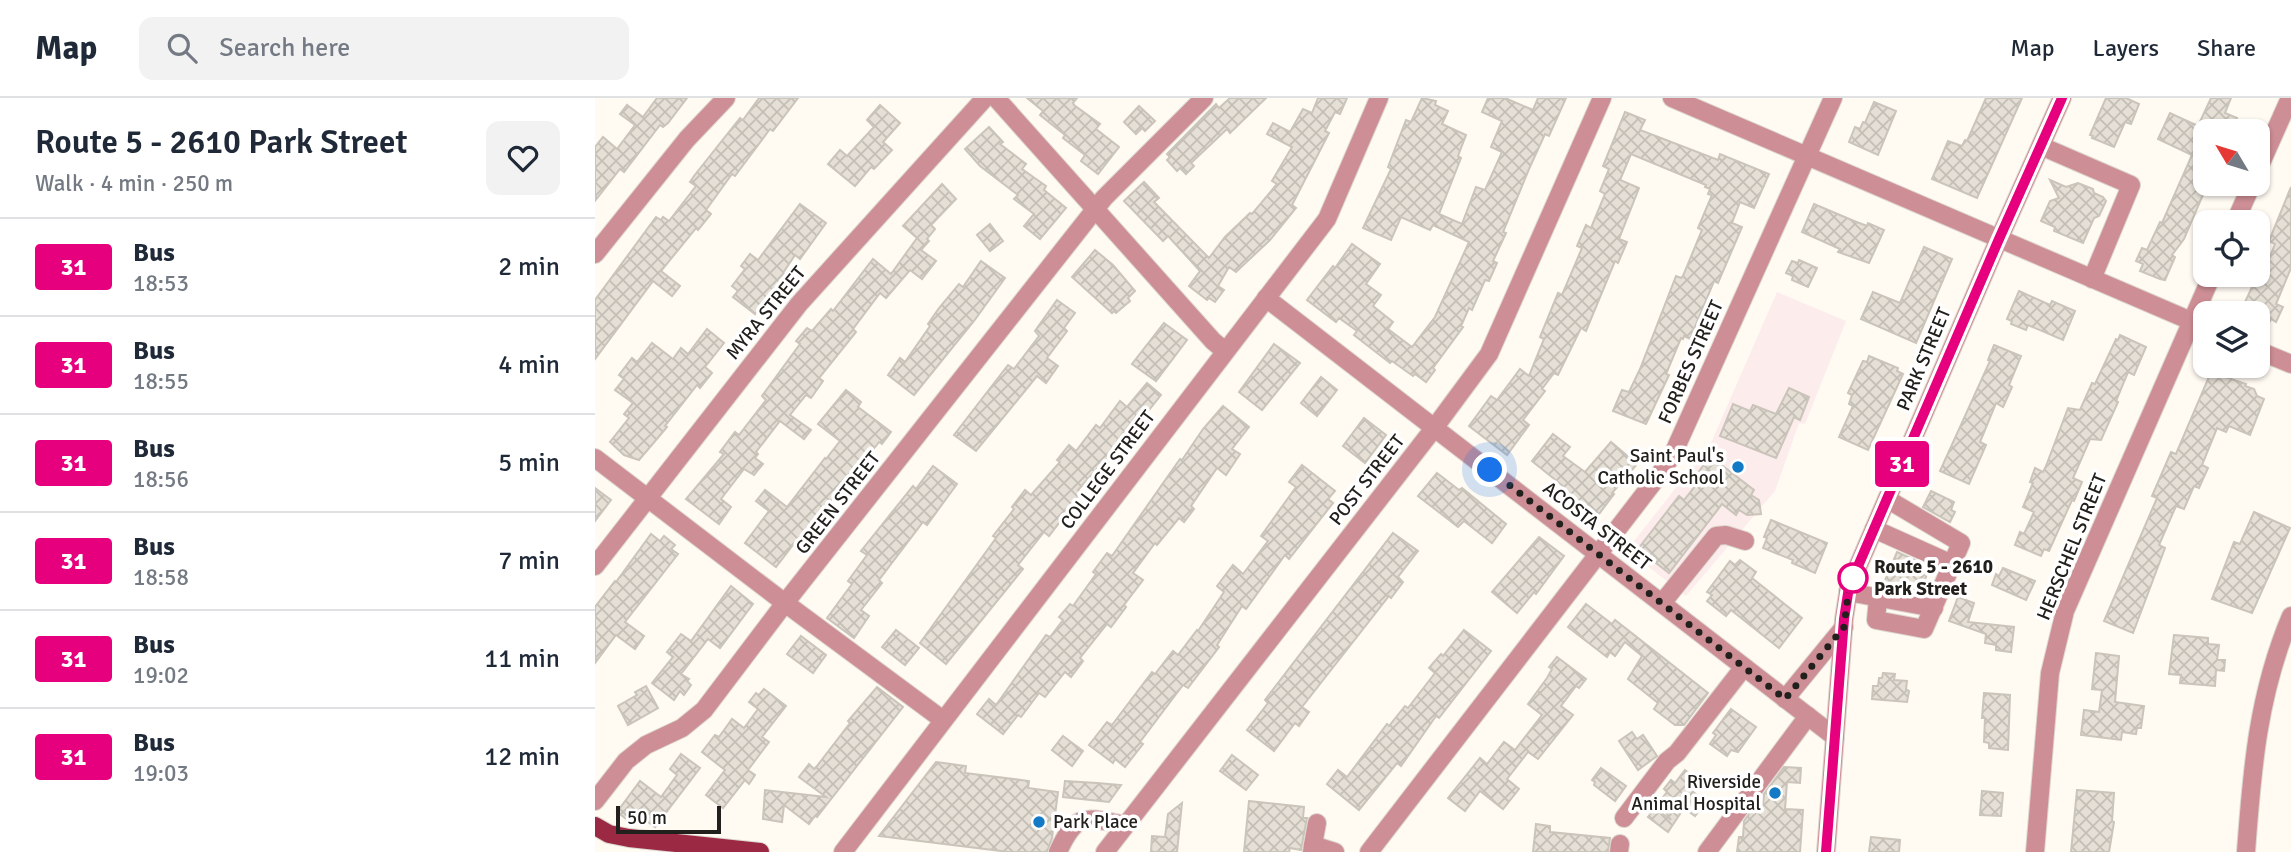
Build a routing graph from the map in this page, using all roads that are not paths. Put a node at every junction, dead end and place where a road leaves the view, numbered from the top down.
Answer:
1 (726, 98) edge
2 (985, 98) edge
3 (996, 98) edge
4 (1204, 98) edge
5 (1379, 98) edge
6 (1602, 98) edge
7 (1672, 98) edge
8 (1833, 98) edge
9 (2062, 98) edge
10 (2290, 98) edge
11 (1713, 106) edge
12 (2270, 143) edge
13 (2041, 146) junction
14 (1807, 156) junction
15 (1095, 210) junction
16 (1999, 239) junction
17 (595, 254) edge
18 (2092, 279) junction
19 (1266, 298) junction
20 (2193, 322) edge
21 (2193, 335) edge
22 (1225, 351) junction
23 (2270, 355) edge
24 (2291, 364) edge
25 (1435, 427) junction
26 (595, 458) edge
27 (648, 498) junction
28 (1887, 499) junction
29 (1874, 529) junction
30 (1745, 541) dead end
31 (1598, 554) junction
32 (1952, 564) junction
33 (595, 566) edge
34 (1848, 592) junction
35 (785, 603) junction
36 (1662, 603) junction
37 (2291, 617) edge
38 (1844, 627) junction
39 (1744, 667) junction
40 (1785, 699) junction
41 (1808, 716) junction
42 (943, 720) junction
43 (1835, 737) junction
44 (595, 800) edge
45 (1624, 818) dead end
46 (1317, 823) dead end
47 (1126, 825) junction
48 (595, 826) edge
49 (1313, 848) edge
50 (760, 852) edge
51 (843, 852) edge
52 (1058, 852) edge
53 (1105, 852) edge
54 (1335, 852) edge
55 (1369, 852) edge
56 (1707, 852) edge
57 (1826, 852) edge
58 (2035, 852) edge
59 (2246, 852) edge

1 - 17 street
2 - 27 street, MYRA STREET
3 - 15 street
4 - 15 street, GREEN STREET
5 - 19 street, COLLEGE STREET
6 - 25 street, POST STREET
7 - 11 street
8 - 14 street, FORBES STREET
9 - 13 street, PARK STREET
10 - 12 street
11 - 14 street
13 - 16 street, PARK STREET
13 - 18 street
14 - 16 street
14 - 31 street, FORBES STREET
15 - 22 street
15 - 35 street, GREEN STREET
16 - 18 street
16 - 28 street, PARK STREET
18 - 20 street
19 - 22 street, COLLEGE STREET
19 - 25 street, ACOSTA STREET
21 - 58 street, HERSCHEL STREET
22 - 42 street, COLLEGE STREET
23 - 24 street
25 - 31 street, ACOSTA STREET
25 - 47 street, POST STREET
26 - 27 street
27 - 33 street, MYRA STREET
27 - 35 street
28 - 29 street, PARK STREET
28 - 32 street
29 - 32 street
29 - 34 street, PARK STREET
30 - 36 street
31 - 36 street, ACOSTA STREET
31 - 55 street, FORBES STREET
32 - 34 street
34 - 38 street, PARK STREET
35 - 42 street
35 - 44 street, GREEN STREET
36 - 39 street, ACOSTA STREET
37 - 59 street
38 - 40 street
38 - 43 street, PARK STREET
39 - 40 street, ACOSTA STREET
39 - 45 street
40 - 41 street, ACOSTA STREET
41 - 43 street, ACOSTA STREET
41 - 56 street
42 - 51 street, COLLEGE STREET
43 - 57 street, PARK STREET
46 - 49 street
47 - 52 street
47 - 53 street, POST STREET
48 - 50 main road
49 - 54 street

